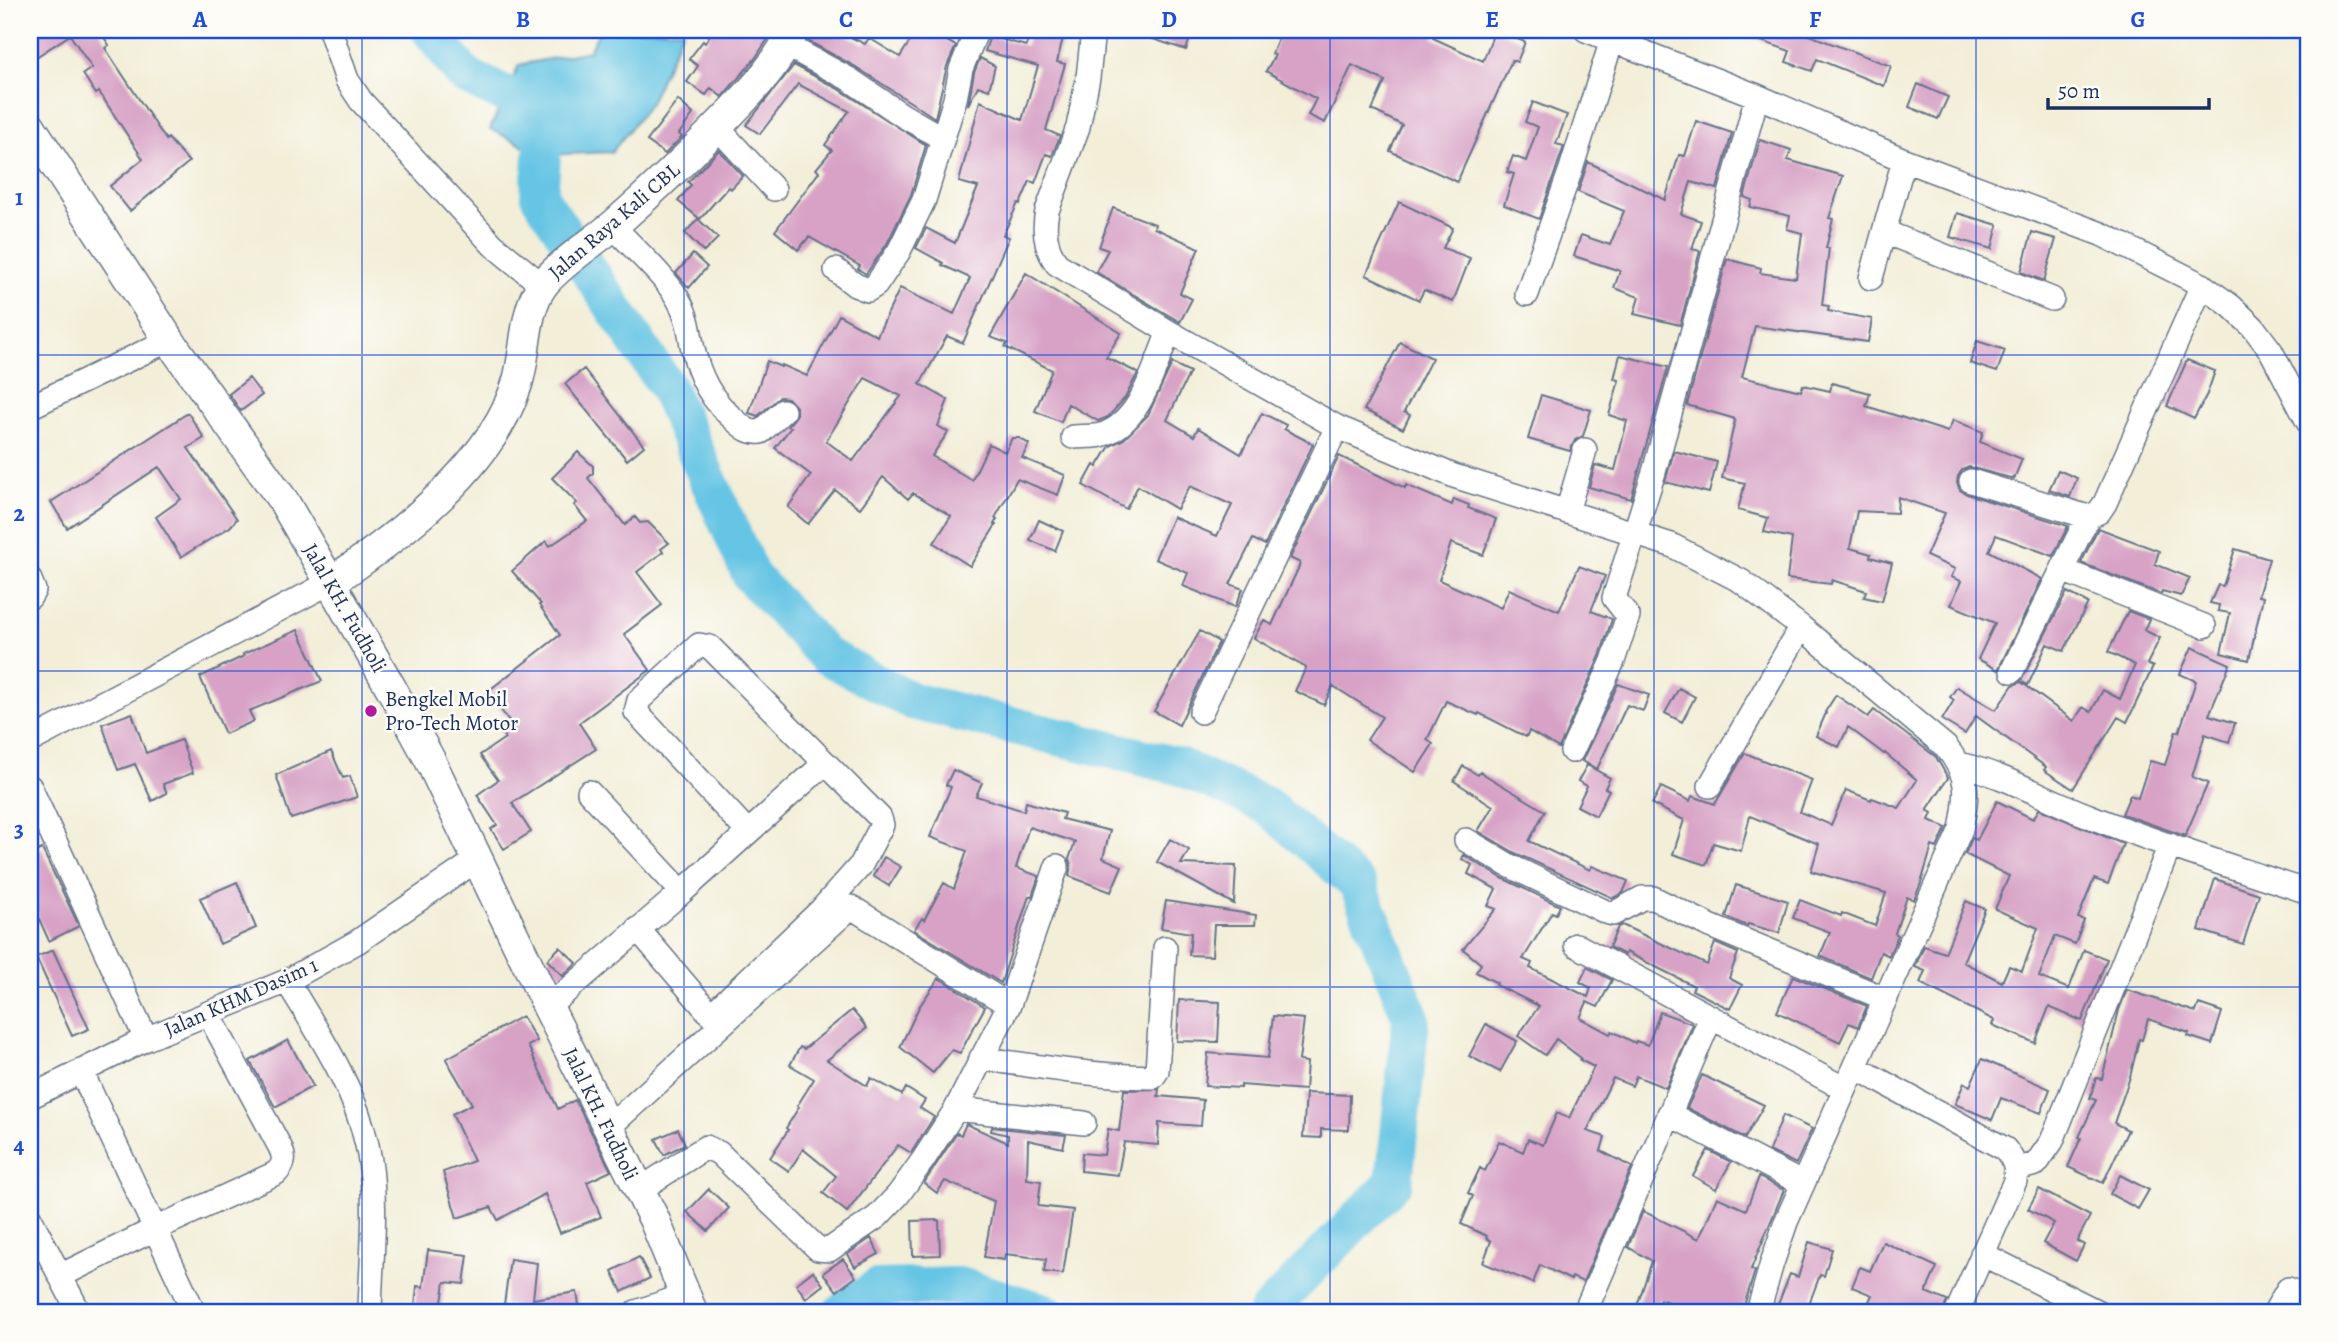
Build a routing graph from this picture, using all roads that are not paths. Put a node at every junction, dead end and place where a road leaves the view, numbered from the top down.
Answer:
1 (330, 30) edge
2 (977, 30) edge
3 (1093, 30) edge
4 (1586, 30) edge
5 (790, 38) edge
6 (1612, 40) junction
7 (1757, 96) junction
8 (30, 126) edge
9 (717, 127) junction
10 (942, 138) junction
11 (1904, 160) junction
12 (774, 189) dead end
13 (613, 226) junction
14 (1885, 232) junction
15 (836, 270) dead end
16 (1871, 278) dead end
17 (545, 282) junction
18 (2202, 285) junction
19 (1527, 294) dead end
20 (2052, 299) dead end
21 (1169, 332) junction
22 (169, 340) junction
23 (30, 407) edge
24 (783, 411) dead end
25 (2308, 422) edge
26 (1337, 427) junction
27 (1073, 437) dead end
28 (1585, 450) dead end
29 (1971, 481) dead end
30 (1567, 512) junction
31 (2088, 517) junction
32 (1633, 533) junction
33 (2062, 570) junction
34 (30, 580) edge
35 (331, 582) junction
36 (30, 597) edge
37 (2204, 626) dead end
38 (1801, 627) junction
39 (2012, 671) dead end
40 (1201, 712) dead end
41 (30, 741) edge
42 (1572, 751) dead end
43 (824, 764) junction
44 (1960, 764) junction
45 (1710, 786) dead end
46 (30, 787) edge
47 (589, 792) dead end
48 (748, 832) junction
49 (1466, 841) dead end
50 (2170, 845) junction
51 (478, 859) junction
52 (1057, 866) dead end
53 (682, 892) junction
54 (2308, 892) edge
55 (638, 929) junction
56 (1576, 945) dead end
57 (1164, 947) dead end
58 (287, 981) junction
59 (1886, 999) junction
60 (1009, 1005) junction
61 (548, 1007) junction
62 (208, 1013) junction
63 (1711, 1017) junction
64 (146, 1040) junction
65 (981, 1058) junction
66 (1855, 1067) junction
67 (81, 1071) junction
68 (1845, 1088) junction
69 (30, 1097) edge
70 (956, 1109) junction
71 (1669, 1114) junction
72 (1084, 1123) dead end
73 (608, 1128) junction
74 (2017, 1169) junction
75 (1803, 1184) junction
76 (639, 1190) junction
77 (30, 1218) edge
78 (155, 1229) junction
79 (1982, 1254) junction
80 (60, 1276) junction
81 (2308, 1297) edge
82 (689, 1304) edge
83 (79, 1312) edge
84 (194, 1312) edge
85 (370, 1312) edge
86 (636, 1312) edge
87 (1585, 1312) edge
88 (1758, 1312) edge
89 (1957, 1312) edge
90 (2098, 1312) edge
91 (2275, 1312) edge

1 - 17 street
2 - 10 street
3 - 21 street
4 - 6 street
5 - 9 main road, Jalan Raya Kali CBL
5 - 10 street
6 - 7 street
6 - 19 street
7 - 11 street
7 - 32 street
8 - 22 main road, Jalal KH. Fudholi
9 - 12 street
9 - 13 main road, Jalan Raya Kali CBL
10 - 15 street
11 - 14 street
11 - 18 street
13 - 17 main road, Jalan Raya Kali CBL
13 - 24 street
14 - 16 street
14 - 20 street
17 - 35 main road, Jalan Raya Kali CBL
18 - 25 street
18 - 31 street
21 - 26 street
21 - 27 street
22 - 23 street
22 - 35 main road, Jalal KH. Fudholi
26 - 30 street
26 - 40 street
28 - 30 street
29 - 31 street
30 - 32 street
31 - 33 street
32 - 38 street
32 - 42 street
33 - 37 street
33 - 39 street
34 - 36 street
35 - 41 street
35 - 51 main road, Jalal KH. Fudholi
38 - 44 street
38 - 45 street
43 - 48 street
43 - 48 street
43 - 55 street
44 - 50 street
44 - 59 street
46 - 64 street
47 - 53 street
48 - 53 street
49 - 59 street
50 - 54 street
50 - 74 street
51 - 58 street, Jalan KHM Dasim 1
51 - 61 main road, Jalal KH. Fudholi
52 - 60 street
53 - 55 street
55 - 61 street
56 - 63 street
57 - 65 street
58 - 62 street, Jalan KHM Dasim 1
58 - 85 street
59 - 66 street
60 - 65 street
60 - 73 street
61 - 73 main road, Jalal KH. Fudholi
62 - 64 street, Jalan KHM Dasim 1
62 - 78 street
63 - 68 street
63 - 71 street
64 - 67 street, Jalan KHM Dasim 1
65 - 70 street
66 - 68 street
66 - 74 street
67 - 69 street, Jalan KHM Dasim 1
67 - 78 street
68 - 75 street
70 - 72 street
70 - 76 street
71 - 75 street
71 - 87 street
73 - 76 main road, Jalal KH. Fudholi
74 - 79 street
75 - 88 street
76 - 82 main road, Jalal KH. Fudholi
77 - 80 street
78 - 80 street
78 - 84 street
79 - 89 street
79 - 90 street
80 - 83 street
81 - 91 street
82 - 86 street

